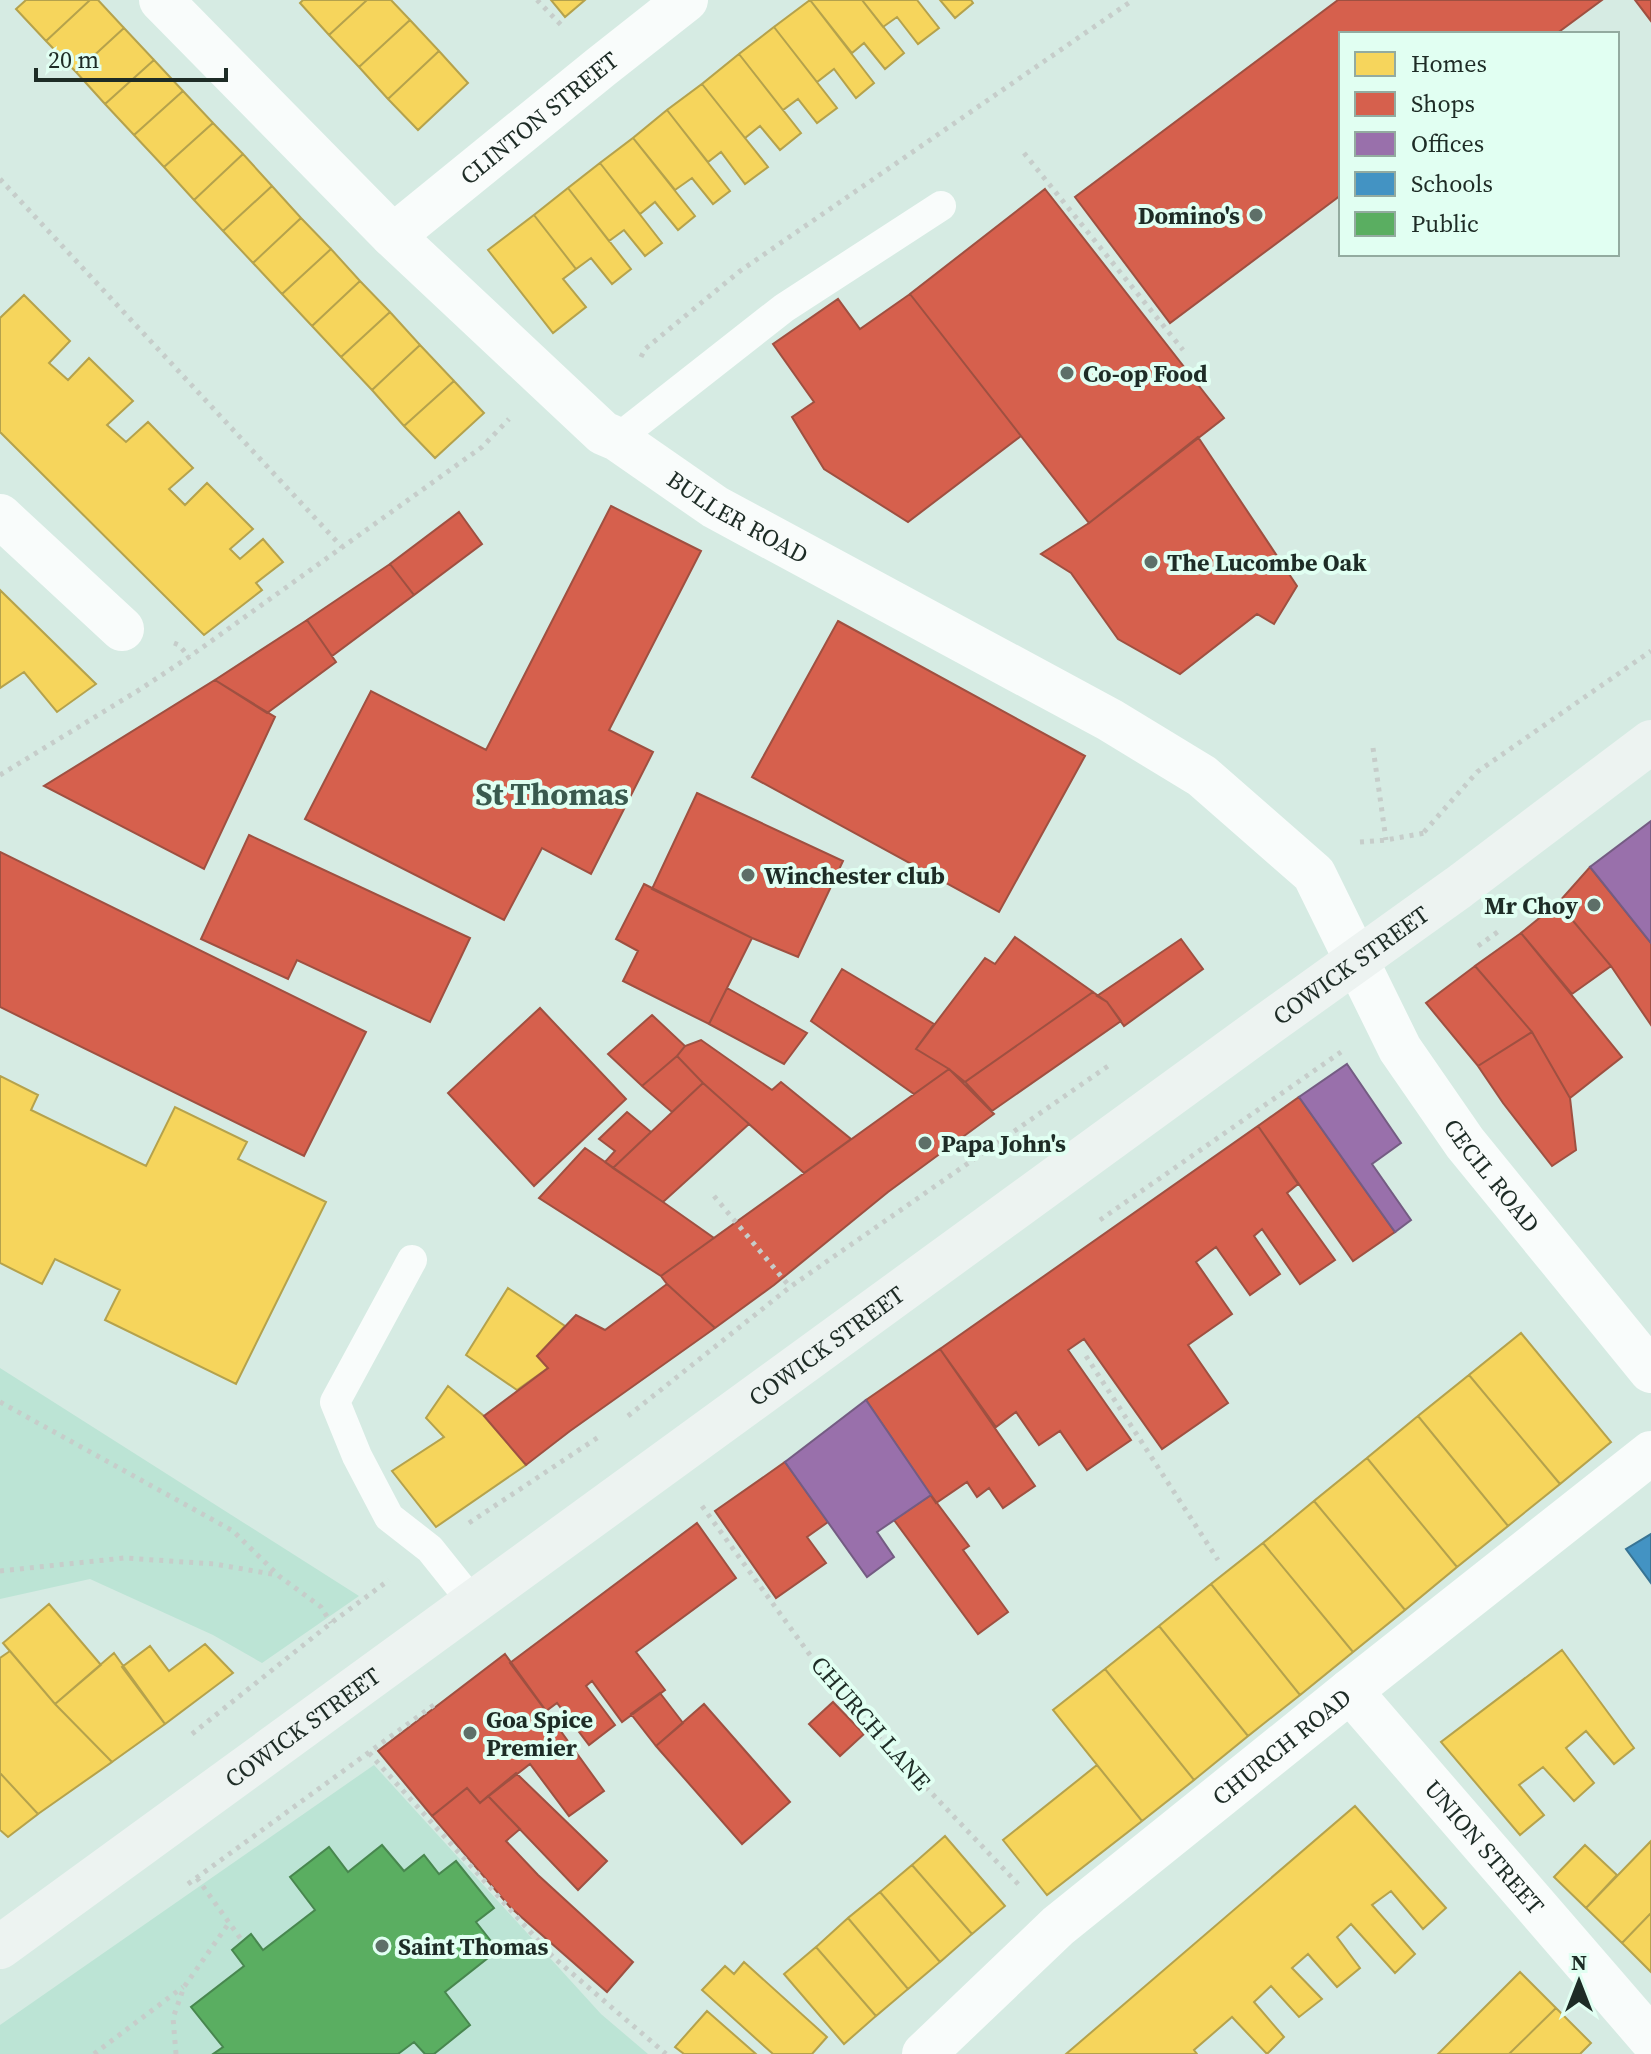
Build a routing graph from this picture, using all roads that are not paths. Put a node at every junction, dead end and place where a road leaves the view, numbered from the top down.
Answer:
1 (161, 0) edge
2 (686, 0) edge
3 (941, 206) dead end
4 (393, 236) junction
5 (610, 436) junction
6 (3, 523) edge
7 (122, 629) dead end
8 (1651, 742) edge
9 (1357, 961) junction
10 (412, 1260) dead end
11 (1651, 1371) edge
12 (1651, 1453) edge
13 (474, 1604) junction
14 (1350, 1691) junction
15 (0, 1947) edge
16 (1651, 2039) edge
17 (924, 2054) edge

1 - 4 street, BULLER ROAD
2 - 4 street, CLINTON STREET
3 - 5 lane
4 - 5 street, BULLER ROAD
5 - 9 street, BULLER ROAD
6 - 7 street
8 - 9 main road, COWICK STREET
9 - 11 street, CECIL ROAD
9 - 13 main road, COWICK STREET
10 - 13 lane
12 - 14 street, CHURCH ROAD
13 - 15 main road, COWICK STREET
14 - 16 street, UNION STREET
14 - 17 street, CHURCH ROAD

